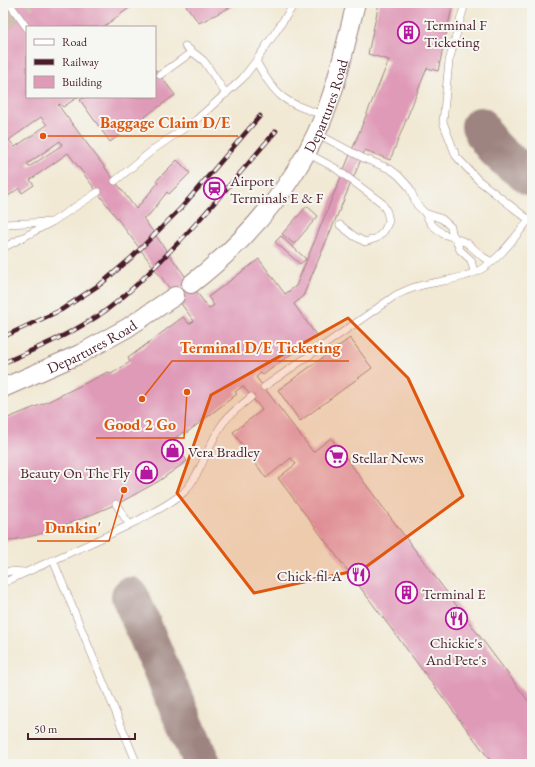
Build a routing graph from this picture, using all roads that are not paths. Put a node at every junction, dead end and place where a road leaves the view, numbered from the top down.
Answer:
1 (9, 3) edge
2 (295, 3) edge
3 (356, 3) edge
4 (465, 3) edge
5 (26, 27) edge
6 (185, 46) dead end
7 (192, 52) junction
8 (256, 61) junction
9 (160, 75) dead end
10 (226, 94) junction
11 (324, 116) junction
12 (316, 133) junction
13 (306, 153) junction
14 (115, 181) dead end
15 (98, 192) dead end
16 (426, 214) junction
17 (530, 218) edge
18 (52, 222) junction
19 (3, 224) edge
20 (340, 225) dead end
21 (455, 238) junction
22 (3, 248) edge
23 (492, 262) junction
24 (474, 272) junction
25 (191, 284) dead end
26 (175, 296) dead end
27 (264, 387) dead end
28 (3, 388) edge
29 (252, 397) dead end
30 (116, 504) dead end
31 (129, 524) junction
32 (53, 560) junction
33 (26, 572) junction
34 (3, 573) edge
35 (3, 583) edge
36 (137, 764) edge

1 - 5 lane
2 - 8 lane
3 - 11 street, Departures Road
4 - 17 lane
6 - 7 lane
7 - 9 lane
7 - 10 lane
8 - 10 lane
8 - 11 lane
10 - 14 lane
11 - 12 street, Departures Road
12 - 13 street, Departures Road
12 - 16 lane
13 - 20 lane
13 - 25 street, Departures Road
15 - 18 lane
16 - 21 lane
16 - 21 lane
17 - 23 lane
18 - 19 lane
18 - 22 lane
21 - 23 lane
21 - 24 lane
23 - 24 lane
24 - 27 lane
26 - 28 street, Departures Road
29 - 31 lane
30 - 31 lane
31 - 32 lane
32 - 33 lane
32 - 36 lane
33 - 34 lane
33 - 35 lane

